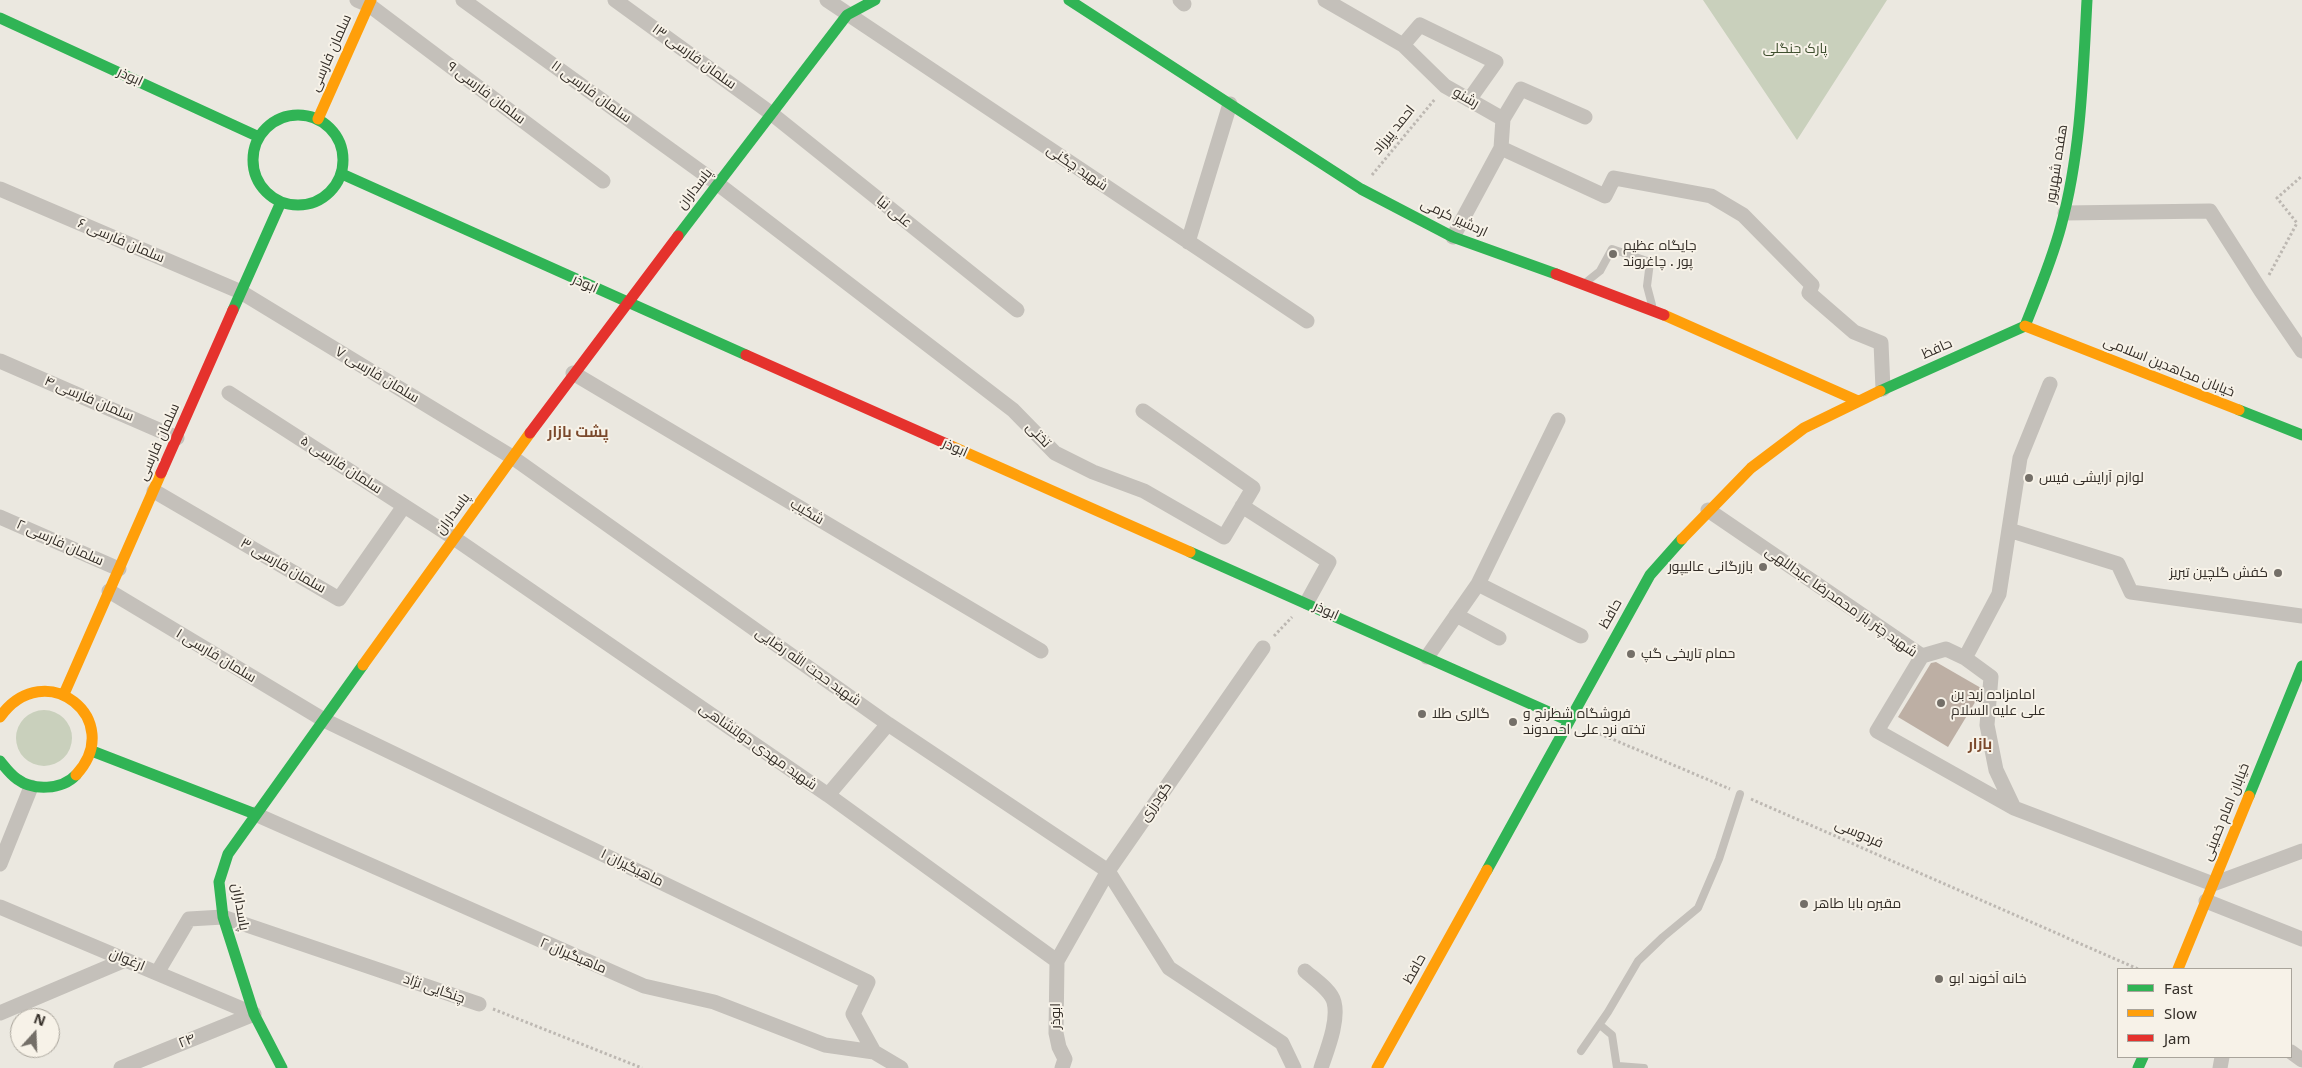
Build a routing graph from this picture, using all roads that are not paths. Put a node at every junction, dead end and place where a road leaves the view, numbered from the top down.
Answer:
1 (463, 0) edge
2 (615, 0) edge
3 (826, 0) edge
4 (858, 0) edge
5 (875, 0) edge
6 (1069, 0) edge
7 (1325, 0) edge
8 (2087, 0) edge
9 (366, 2) edge
10 (847, 15) junction
11 (0, 18) edge
12 (1403, 45) junction
13 (1470, 100) junction
14 (1230, 104) junction
15 (772, 114) junction
16 (1585, 117) dead end
17 (318, 119) junction
18 (1503, 119) junction
19 (259, 137) junction
20 (1501, 148) junction
21 (342, 174) junction
22 (603, 181) dead end
23 (718, 184) junction
24 (0, 189) edge
25 (281, 202) junction
26 (2065, 213) junction
27 (1453, 237) junction
28 (1188, 242) junction
29 (1582, 286) junction
30 (242, 292) junction
31 (626, 303) junction
32 (1017, 310) dead end
33 (1653, 310) junction
34 (1307, 321) dead end
35 (2025, 326) junction
36 (2302, 350) edge
37 (0, 361) edge
38 (573, 373) junction
39 (2050, 384) dead end
40 (1883, 389) junction
41 (229, 393) dead end
42 (1858, 400) junction
43 (1143, 412) dead end
44 (1558, 420) dead end
45 (2302, 435) edge
46 (177, 438) junction
47 (512, 457) junction
48 (154, 491) junction
49 (404, 506) junction
50 (1242, 506) junction
51 (1708, 510) junction
52 (0, 517) edge
53 (2009, 530) junction
54 (454, 538) junction
55 (119, 569) junction
56 (1478, 584) junction
57 (109, 591) junction
58 (1307, 602) junction
59 (1456, 615) junction
60 (2302, 616) edge
61 (1581, 636) dead end
62 (1499, 638) dead end
63 (1263, 648) road end
64 (1041, 651) dead end
65 (1922, 656) junction
66 (1427, 657) junction
67 (1965, 658) junction
68 (2302, 666) edge
69 (64, 694) junction
70 (0, 717) edge
71 (324, 720) junction
72 (1569, 721) junction
73 (888, 724) junction
74 (92, 751) junction
75 (0, 761) edge
76 (30, 787) junction
77 (1740, 794) road end
78 (828, 795) junction
79 (2014, 808) junction
80 (255, 814) junction
81 (2302, 851) edge
82 (0, 864) edge
83 (1108, 872) junction
84 (2213, 884) junction
85 (2206, 901) junction
86 (0, 907) edge
87 (224, 918) junction
88 (2302, 939) edge
89 (125, 960) junction
90 (1057, 961) junction
91 (2178, 968) edge
92 (1305, 971) dead end
93 (157, 973) junction
94 (479, 1004) road end
95 (0, 1014) edge
96 (254, 1014) junction
97 (1600, 1025) junction
98 (1580, 1051) dead end
99 (874, 1052) junction
100 (1618, 1067) edge
101 (121, 1068) edge
102 (282, 1068) edge
103 (901, 1068) edge
104 (1062, 1068) edge
105 (1294, 1068) edge
106 (1321, 1068) edge
107 (1377, 1068) edge
108 (1644, 1068) edge

1 - 23 street, سلمان فارسی ۱۱
2 - 15 street, سلمان فارسی ۱۳
3 - 10 street, شهید چگنی
4 - 10 street
5 - 10 main road
6 - 14 main road, اردشیر کرمی
7 - 12 street, رشنو
8 - 26 main road, هفده شهریور
9 - 17 main road, سلمان فارسی
9 - 22 street, سلمان فارسی ۹
10 - 15 main road, پاسداران
10 - 28 street, شهید چگنی
11 - 19 main road, ابوذر
12 - 13 street, رشنو
12 - 13 street
13 - 18 street, رشنو
14 - 27 main road, اردشیر کرمی
14 - 28 street
15 - 23 main road, پاسداران
15 - 32 street, علی نیا
16 - 18 street
17 - 19 main road
17 - 21 main road
18 - 20 street
19 - 25 main road
20 - 27 street
20 - 40 street
21 - 25 main road
21 - 31 main road, ابوذر
23 - 31 main road, پاسداران
23 - 50 street, تختی
24 - 30 street, سلمان فارسی ۶
25 - 30 main road, سلمان فارسی
26 - 35 main road, هفده شهریور
26 - 36 street
27 - 29 main road, اردشیر کرمی
28 - 34 street, شهید چگنی
29 - 33 main road, اردشیر کرمی
29 - 33 lane
30 - 46 main road, سلمان فارسی
30 - 47 street, سلمان فارسی ۷
31 - 38 main road, پاسداران
31 - 58 main road, ابوذر
33 - 42 main road, اردشیر کرمی
35 - 40 main road, حافظ
35 - 45 main road, خیابان مجاهدین اسلامی
37 - 46 street, سلمان فارسی ۴
38 - 47 main road, پاسداران
38 - 64 street, شکیب
39 - 53 street
40 - 42 main road, حافظ
41 - 49 street, سلمان فارسی ۵
42 - 51 main road, حافظ
43 - 50 street, تختی
44 - 56 street
46 - 48 main road, سلمان فارسی
47 - 54 main road, پاسداران
47 - 73 street, شهید حجت الله رضایی
48 - 49 street, سلمان فارسی ۳
48 - 55 main road, سلمان فارسی
49 - 54 street, سلمان فارسی ۵
50 - 58 street
51 - 65 street, شهید چتر باز محمدرضا عبداللهی
51 - 72 main road, حافظ
52 - 55 street, سلمان فارسی ۲
53 - 60 street
53 - 67 street
54 - 71 main road, پاسداران
54 - 78 street, شهید مهدی دولتشاهی
55 - 57 main road, سلمان فارسی
56 - 59 street
56 - 61 street
57 - 69 main road, سلمان فارسی
57 - 71 street, سلمان فارسی ۱
58 - 66 main road, ابوذر
59 - 62 street
59 - 66 street
63 - 83 street, گودرزی
65 - 67 street
65 - 79 street, شهید چتر باز محمدرضا عبداللهی
66 - 72 main road, ابوذر
67 - 79 street
68 - 84 main road, خیابان امام خمینی
69 - 70 main road
69 - 74 main road
71 - 80 main road, پاسداران
71 - 99 street, ماهیگیران ۱
72 - 107 main road, حافظ
73 - 78 street
73 - 83 street, شهید حجت الله رضایی
74 - 76 main road
74 - 80 main road
75 - 76 main road
76 - 82 street
77 - 97 lane
78 - 90 street, شهید مهدی دولتشاهی
79 - 84 street, شهید چتر باز محمدرضا عبداللهی
80 - 87 main road, پاسداران
80 - 99 street, ماهیگیران ۲
81 - 84 street
83 - 90 street, گودرزی
83 - 105 street
84 - 85 main road, خیابان امام خمینی
85 - 88 street
85 - 91 main road, خیابان امام خمینی
86 - 89 street, ارغوان
87 - 93 street
87 - 94 street, چنگایی نژاد
87 - 96 main road, پاسداران
89 - 93 street, ارغوان
89 - 95 street
90 - 104 street, ابوذر
92 - 106 street
93 - 96 street, ارغوان
96 - 101 street, ۲۴
96 - 102 main road, پاسداران
97 - 98 lane
97 - 100 lane
99 - 103 street, ماهیگیران ۲
100 - 108 lane

